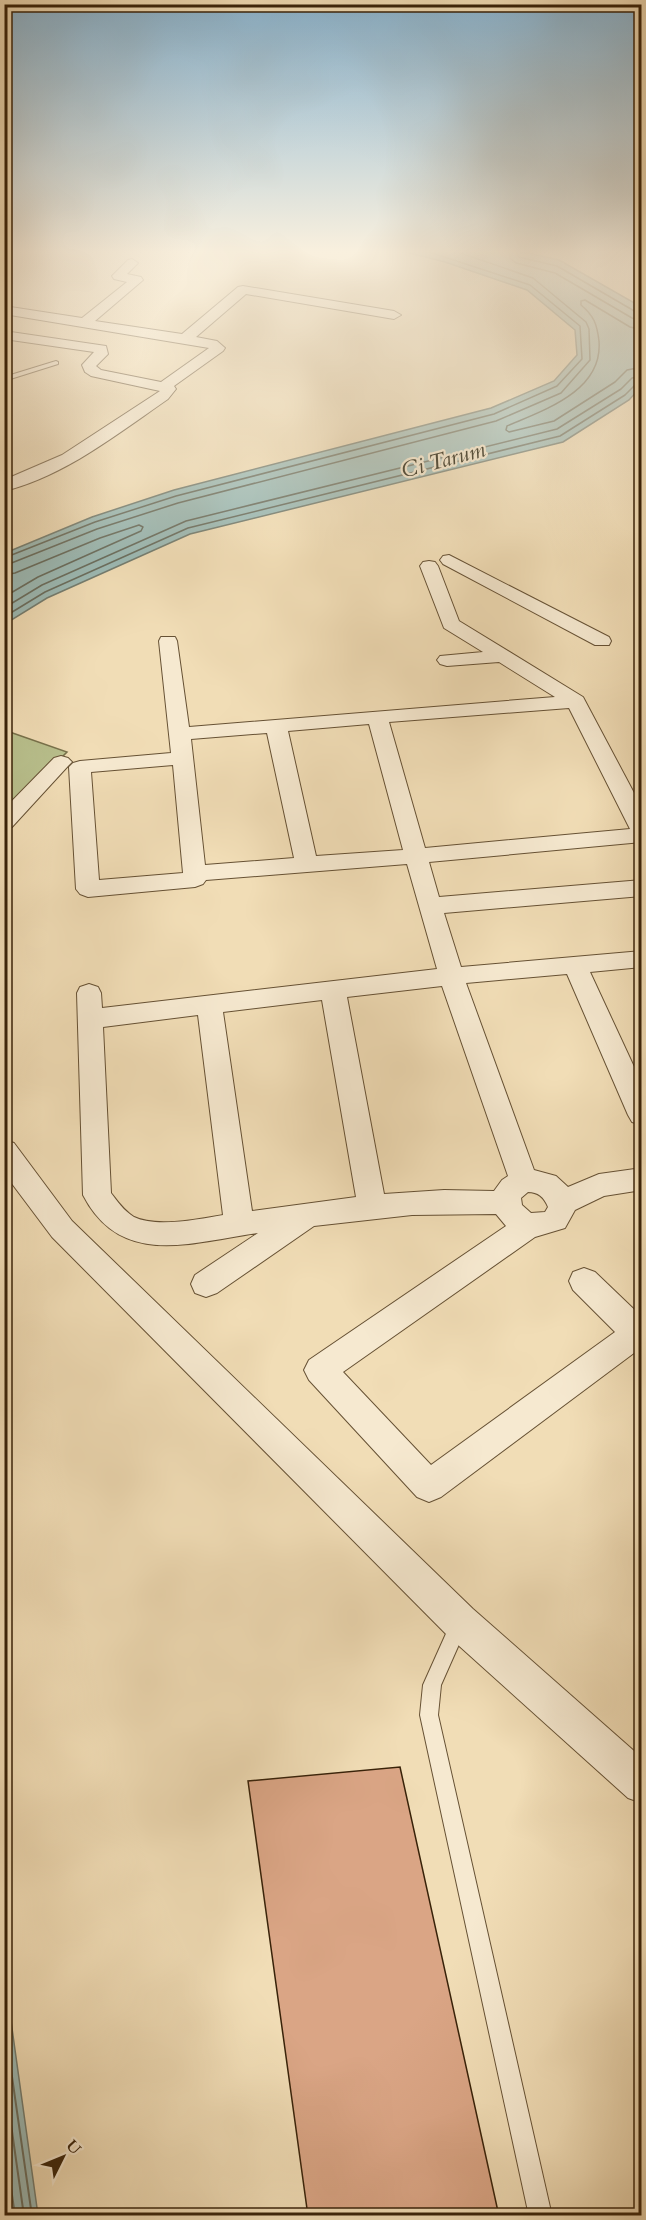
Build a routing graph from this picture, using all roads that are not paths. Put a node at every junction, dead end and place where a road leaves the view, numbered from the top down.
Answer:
1 (106, 353) edge
2 (212, 353) edge
3 (56, 363) dead end
4 (4, 379) edge
5 (164, 387) junction
6 (4, 486) edge
7 (449, 560) dead end
8 (429, 566) dead end
9 (474, 572) junction
10 (440, 590) junction
11 (451, 624) junction
12 (168, 641) dead end
13 (602, 641) dead end
14 (503, 656) junction
15 (576, 700) junction
16 (377, 717) junction
17 (276, 725) junction
18 (180, 734) junction
19 (183, 758) junction
20 (61, 762) dead end
21 (4, 822) edge
22 (642, 833) edge
23 (417, 856) junction
24 (308, 864) junction
25 (194, 873) junction
26 (642, 888) edge
27 (642, 902) edge
28 (433, 914) junction
29 (642, 958) edge
30 (575, 965) junction
31 (452, 976) junction
32 (333, 990) junction
33 (209, 1005) junction
34 (642, 1115) edge
35 (4, 1151) edge
36 (642, 1179) edge
37 (546, 1190) junction
38 (506, 1203) junction
39 (372, 1209) junction
40 (309, 1215) junction
41 (239, 1224) junction
42 (530, 1225) junction
43 (584, 1281) dead end
44 (206, 1284) dead end
45 (639, 1335) edge
46 (460, 1622) junction
47 (642, 1784) edge
48 (541, 2216) edge

1 - 5 street
2 - 5 street
3 - 4 lane
5 - 6 street
7 - 9 street
8 - 10 street
9 - 10 street
9 - 13 street
10 - 11 street
11 - 14 street
11 - 14 street
12 - 18 street
14 - 15 street
15 - 16 street
15 - 22 street
16 - 17 street
16 - 23 street
17 - 18 street
17 - 24 street
18 - 19 street
19 - 25 street
19 - 25 street
20 - 21 street
22 - 23 street
23 - 24 street
23 - 28 street
24 - 25 street
26 - 28 street
27 - 28 street
28 - 31 street
29 - 30 street
30 - 31 street
30 - 34 street
31 - 32 street
31 - 37 street
32 - 33 street
32 - 39 street
33 - 41 street
33 - 41 street
35 - 46 street
36 - 37 street
37 - 38 street
37 - 42 street
38 - 39 street
38 - 42 street
39 - 40 street
40 - 41 street
40 - 44 street
42 - 45 street
43 - 45 street
46 - 47 street
46 - 48 lane

